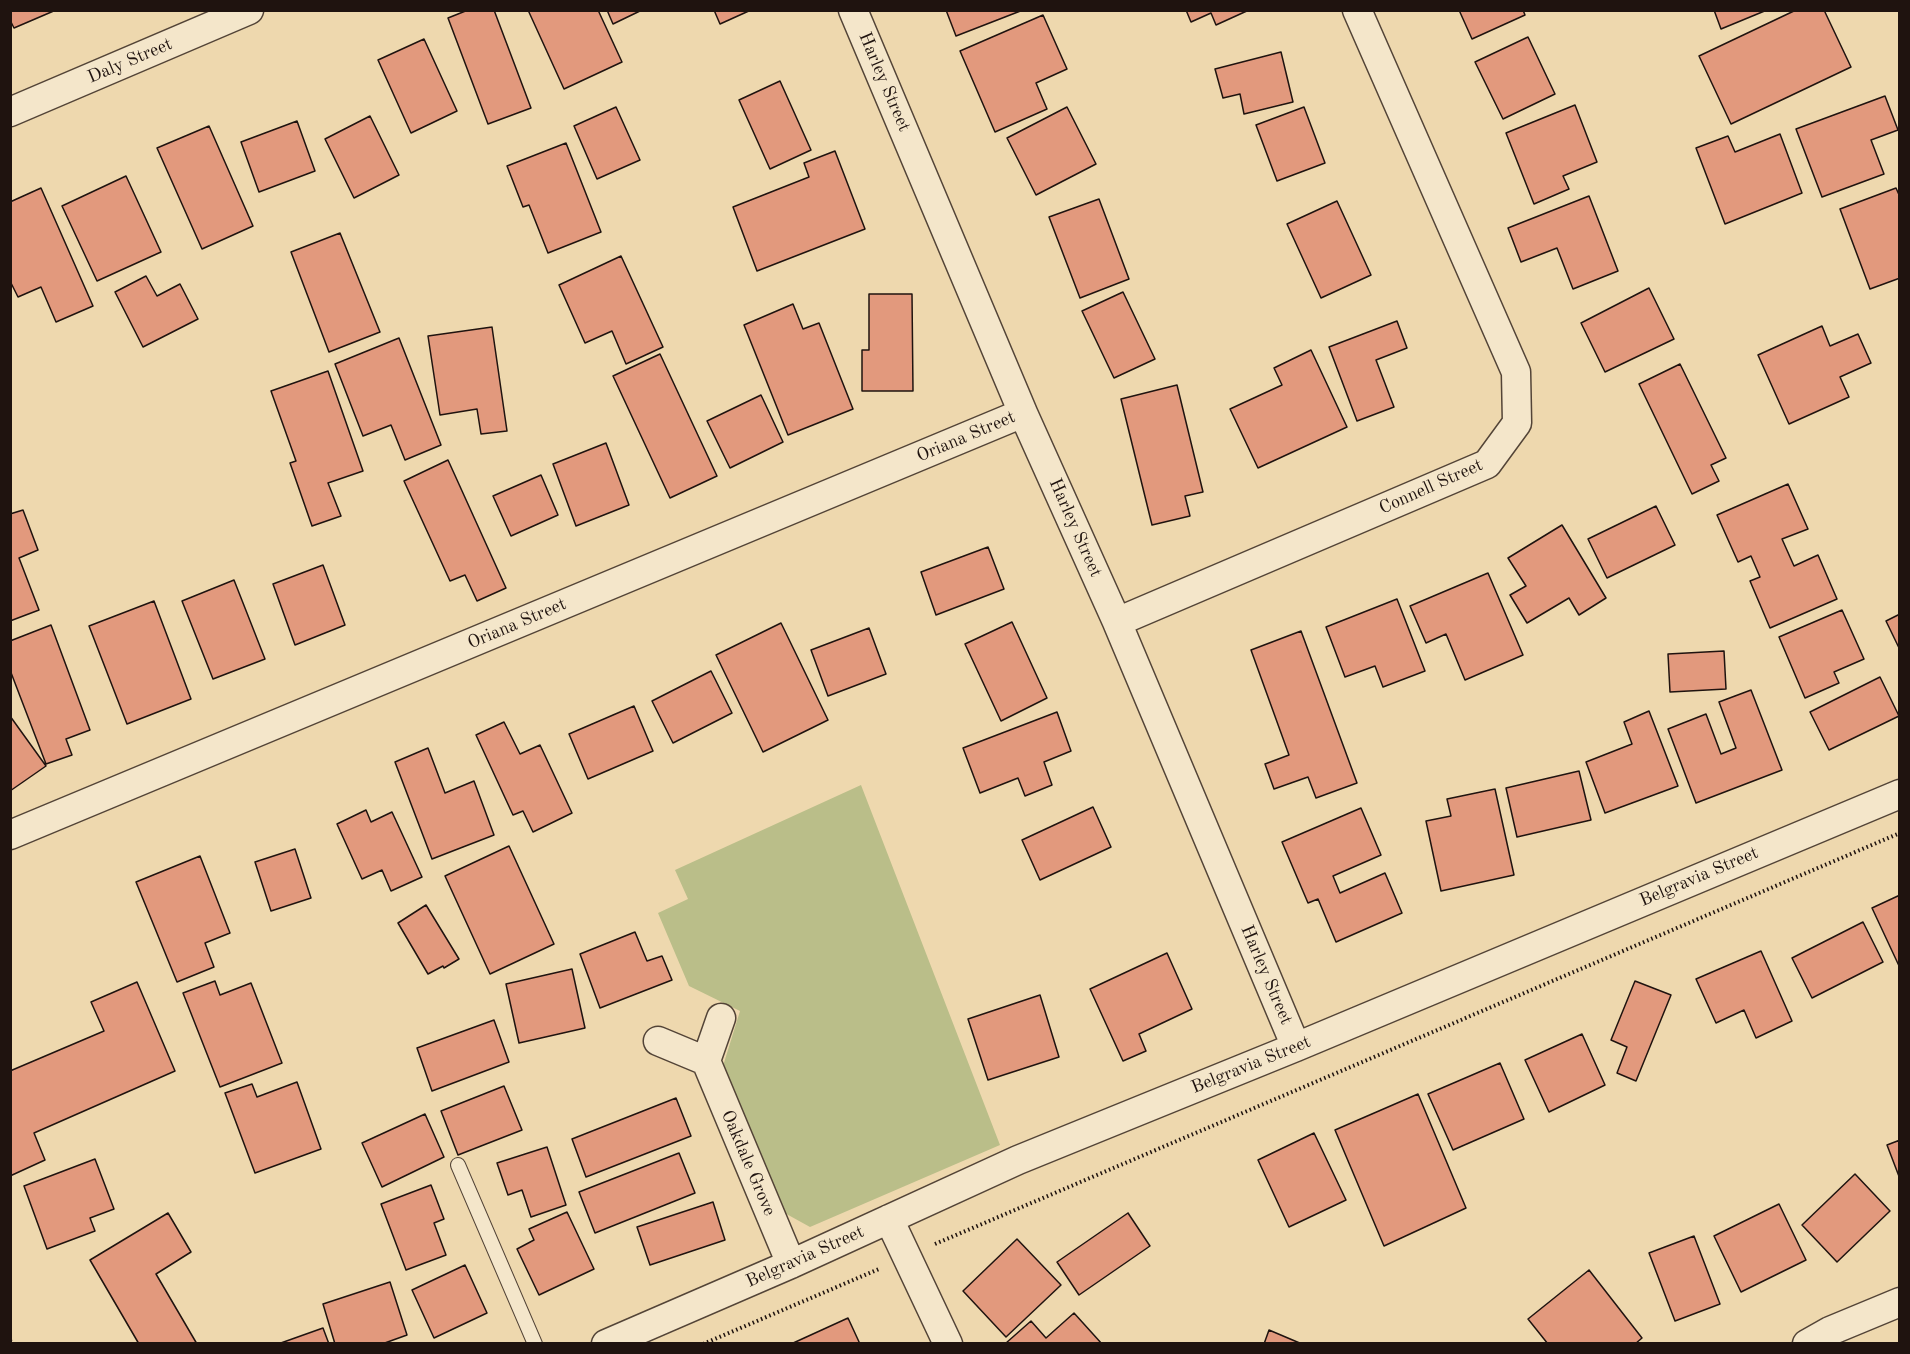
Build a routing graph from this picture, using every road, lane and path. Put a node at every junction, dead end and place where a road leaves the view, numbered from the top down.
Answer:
1 (249, 10) edge
2 (854, 10) edge
3 (1356, 10) edge
4 (10, 112) edge
5 (1023, 413) junction
6 (1117, 622) junction
7 (1899, 794) edge
8 (1899, 833) edge
9 (10, 835) edge
10 (721, 1018) dead end
11 (658, 1041) dead end
12 (1296, 1047) junction
13 (706, 1061) junction
14 (458, 1165) dead end
15 (889, 1219) junction
16 (907, 1257) junction
17 (790, 1264) junction
18 (1899, 1302) edge
19 (535, 1344) edge
20 (606, 1344) edge
21 (703, 1344) edge
22 (948, 1344) edge
23 (1808, 1344) edge

1 - 4 street, Daly Street
2 - 5 street, Harley Street
3 - 6 street, Connell Street
5 - 6 street, Harley Street
5 - 9 street, Oriana Street
6 - 12 street, Harley Street
7 - 12 street, Belgravia Street
8 - 16 path
10 - 13 street
11 - 13 street
12 - 15 street, Belgravia Street
13 - 17 street, Oakdale Grove
14 - 19 lane
15 - 16 street
15 - 17 street, Belgravia Street
16 - 21 path
16 - 22 street
17 - 20 street, Belgravia Street
18 - 23 street

